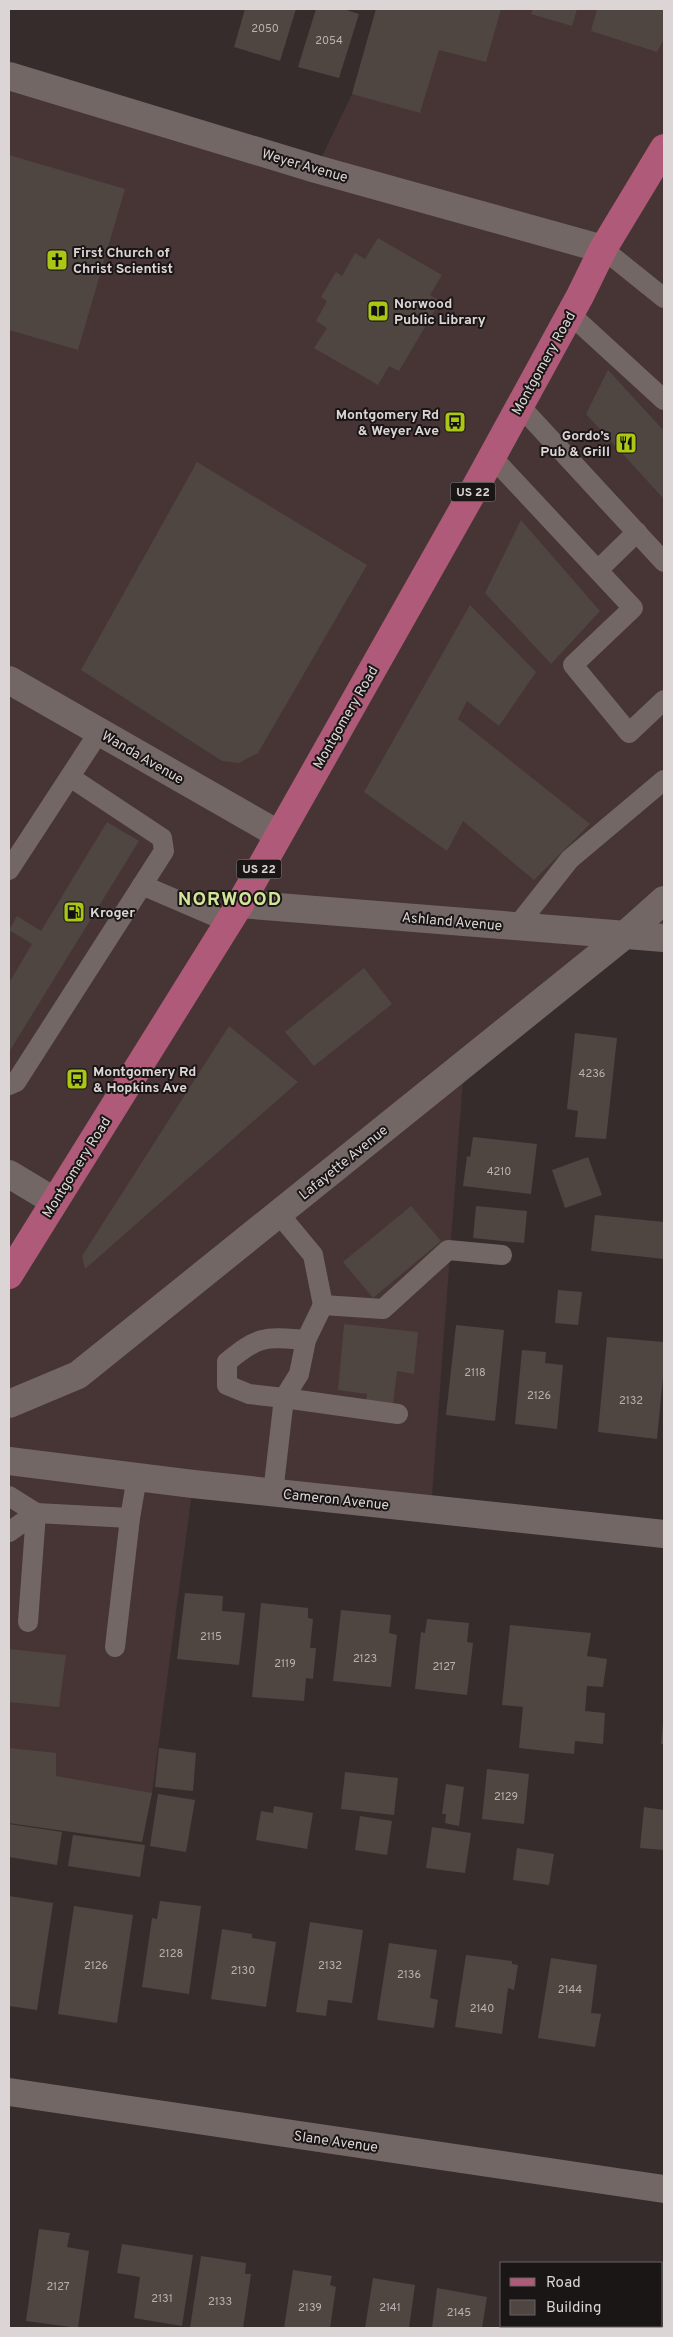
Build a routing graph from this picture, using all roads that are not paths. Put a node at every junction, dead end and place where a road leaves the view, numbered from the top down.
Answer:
1 (9, 76) edge
2 (664, 148) edge
3 (603, 249) junction
4 (664, 298) edge
5 (570, 314) junction
6 (664, 400) edge
7 (520, 406) junction
8 (492, 457) junction
9 (637, 532) junction
10 (664, 562) edge
11 (598, 570) junction
12 (9, 680) edge
13 (664, 700) edge
14 (99, 732) junction
15 (70, 777) junction
16 (664, 780) edge
17 (278, 834) junction
18 (9, 870) edge
19 (142, 885) junction
20 (664, 900) edge
21 (234, 913) junction
22 (517, 926) junction
23 (626, 934) junction
24 (664, 938) edge
25 (9, 1085) edge
26 (9, 1174) edge
27 (54, 1201) junction
28 (279, 1214) junction
29 (502, 1255) dead end
30 (9, 1275) edge
31 (323, 1304) junction
32 (306, 1340) junction
33 (284, 1398) junction
34 (9, 1404) edge
35 (398, 1414) dead end
36 (9, 1461) edge
37 (137, 1477) junction
38 (273, 1493) junction
39 (9, 1496) edge
40 (36, 1513) junction
41 (130, 1518) junction
42 (9, 1532) edge
43 (664, 1534) edge
44 (28, 1622) dead end
45 (115, 1647) dead end
46 (9, 2092) edge
47 (664, 2189) edge

1 - 3 street, Weyer Avenue
2 - 3 main road, Montgomery Road / US 22
3 - 4 lane
3 - 5 main road, Montgomery Road / US 22
5 - 6 lane
5 - 7 main road, Montgomery Road / US 22
7 - 8 main road, Montgomery Road / US 22
7 - 9 lane
8 - 11 lane
8 - 17 main road, Montgomery Road / US 22
9 - 10 lane
9 - 11 lane
11 - 13 lane
12 - 14 street, Wanda Avenue
14 - 15 lane
14 - 17 street, Wanda Avenue
15 - 18 lane
15 - 19 lane
16 - 22 lane
17 - 21 main road, Montgomery Road / US 22
19 - 21 lane
19 - 25 lane
20 - 23 street, Lafayette Avenue
21 - 22 street, Ashland Avenue
21 - 27 main road, Montgomery Road / US 22
22 - 23 street, Ashland Avenue
23 - 24 street, Ashland Avenue
23 - 28 street, Lafayette Avenue
26 - 27 street
27 - 30 main road, Montgomery Road / US 22
28 - 31 lane
28 - 34 street, Lafayette Avenue
29 - 31 lane
31 - 32 lane
32 - 33 lane
32 - 33 lane
33 - 35 lane
33 - 38 lane
36 - 37 street, Cameron Avenue
37 - 38 street, Cameron Avenue
37 - 41 lane
38 - 43 street, Cameron Avenue
39 - 40 lane
40 - 41 lane
40 - 42 lane
40 - 44 lane
41 - 45 lane
46 - 47 street, Slane Avenue

